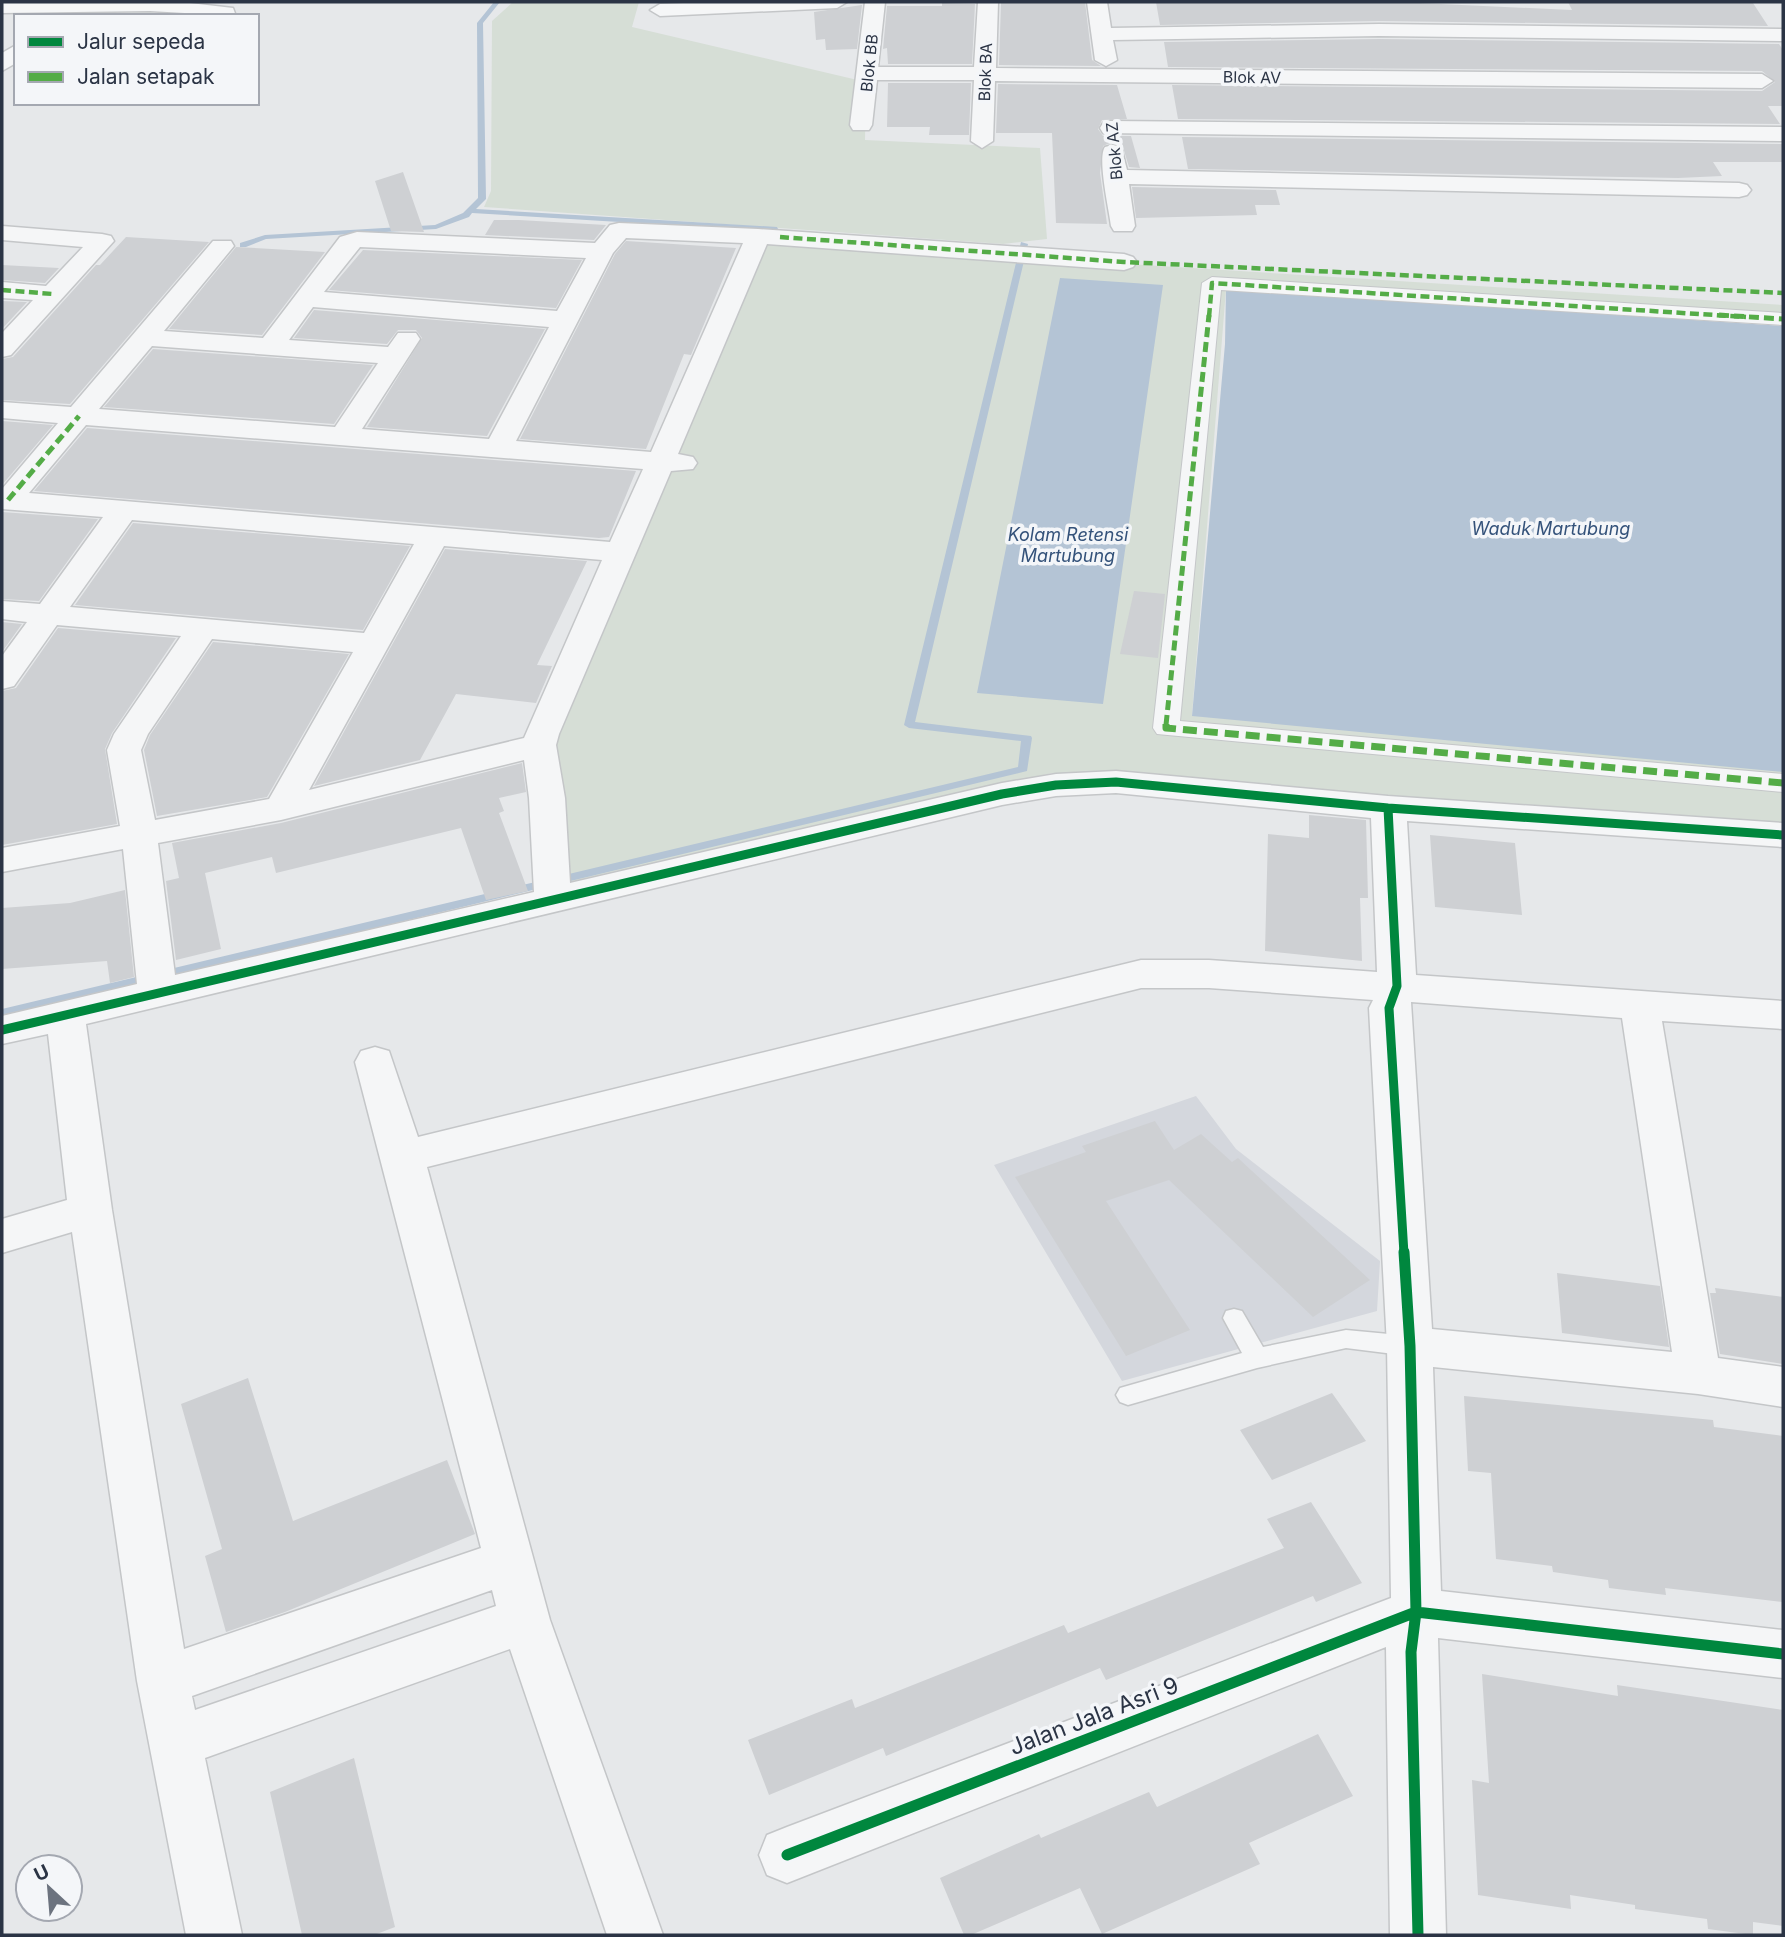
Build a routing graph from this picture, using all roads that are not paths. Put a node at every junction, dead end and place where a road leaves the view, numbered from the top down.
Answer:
1 (837, 2) edge
2 (875, 2) edge
3 (988, 2) edge
4 (1097, 2) edge
5 (2, 7) edge
6 (660, 10) dead end
7 (55, 12) edge
8 (1515, 12) dead end
9 (226, 14) edge
10 (1375, 21) junction
11 (1523, 32) junction
12 (1104, 34) junction
13 (1726, 35) junction
14 (1783, 35) edge
15 (869, 73) junction
16 (986, 74) junction
17 (1108, 75) junction
18 (1762, 81) junction
19 (1776, 100) dead end
20 (1408, 105) junction
21 (861, 125) dead end
22 (1111, 128) junction
23 (1783, 134) edge
24 (982, 142) dead end
25 (1115, 177) junction
26 (1435, 183) junction
27 (1739, 190) dead end
28 (1123, 226) dead end
29 (2, 233) edge
30 (766, 236) junction
31 (222, 246) dead end
32 (602, 251) junction
33 (1124, 262) dead end
34 (2, 290) edge
35 (53, 294) junction
36 (309, 299) junction
37 (427, 309) junction
38 (1783, 319) edge
39 (565, 320) junction
40 (145, 338) junction
41 (270, 347) junction
42 (2, 349) edge
43 (396, 356) junction
44 (2, 410) edge
45 (79, 416) junction
46 (343, 437) junction
47 (498, 449) junction
48 (670, 462) junction
49 (5, 500) edge
50 (124, 510) junction
51 (434, 536) junction
52 (620, 552) junction
53 (2, 610) edge
54 (48, 614) junction
55 (203, 628) junction
56 (374, 644) junction
57 (2, 680) edge
58 (539, 745) junction
59 (1783, 783) edge
60 (281, 808) junction
61 (1388, 808) junction
62 (139, 832) junction
63 (1783, 835) edge
64 (2, 860) edge
65 (553, 889) junction
66 (156, 984) junction
67 (1397, 986) junction
68 (1640, 1004) junction
69 (65, 1015) junction
70 (1783, 1015) edge
71 (2, 1030) edge
72 (375, 1062) dead end
73 (403, 1157) junction
74 (90, 1210) junction
75 (2, 1236) edge
76 (1234, 1318) dead end
77 (1410, 1346) junction
78 (1257, 1358) junction
79 (1698, 1374) junction
80 (1783, 1387) edge
81 (1128, 1395) dead end
82 (510, 1561) junction
83 (1416, 1612) junction
84 (525, 1620) junction
85 (1783, 1654) edge
86 (163, 1681) junction
87 (176, 1742) junction
88 (787, 1855) dead end
89 (214, 1935) edge
90 (635, 1935) edge
91 (1418, 1935) edge

1 - 6 street
2 - 15 street, Blok BB
3 - 16 street, Blok BA
4 - 12 street, Blok AZ
5 - 7 street
7 - 9 street
8 - 11 street
10 - 11 street
10 - 12 street
10 - 20 street
11 - 13 street
12 - 17 street, Blok AZ
13 - 14 street
13 - 18 street
15 - 16 street, Blok AV
15 - 21 street, Blok BB
16 - 17 street, Blok AV
16 - 24 street, Blok BA
17 - 20 street, Blok AV
17 - 22 street, Blok AZ
18 - 19 street
18 - 20 street
20 - 22 street
20 - 23 street
20 - 26 street
22 - 25 street, Blok AZ
25 - 26 street
25 - 28 street, Blok AZ
26 - 27 street
29 - 35 street
30 - 32 street
30 - 33 street
30 - 48 street
31 - 40 street
32 - 36 street
32 - 39 street
34 - 35 street
35 - 42 street
36 - 37 street
36 - 41 street
37 - 39 street
37 - 43 street
38 - 59 street
39 - 47 street
40 - 41 street
40 - 45 street
41 - 43 street
43 - 46 street
44 - 45 street
45 - 46 street
45 - 49 street
46 - 47 street
47 - 48 street
48 - 52 street
49 - 50 street
50 - 51 street
50 - 54 street
51 - 52 street
51 - 56 street
52 - 58 street
53 - 54 street
54 - 55 street
54 - 57 street
55 - 56 street
55 - 62 street
56 - 60 street
58 - 60 street
58 - 65 street
60 - 62 street
61 - 63 street
61 - 65 street
61 - 67 street
62 - 64 street
62 - 66 street
65 - 66 street
66 - 69 street
67 - 68 street
67 - 73 street
67 - 77 street
68 - 70 street
68 - 79 street
69 - 71 street
69 - 74 street
72 - 73 street
73 - 82 street
74 - 75 street
74 - 86 street
76 - 78 lane
77 - 78 lane
77 - 79 street
77 - 83 street
78 - 81 lane
79 - 80 street
82 - 84 street
82 - 86 street
83 - 85 street
83 - 88 street, Jalan Jala Asri 9
83 - 91 street
84 - 87 street
84 - 90 street
86 - 87 street
87 - 89 street

